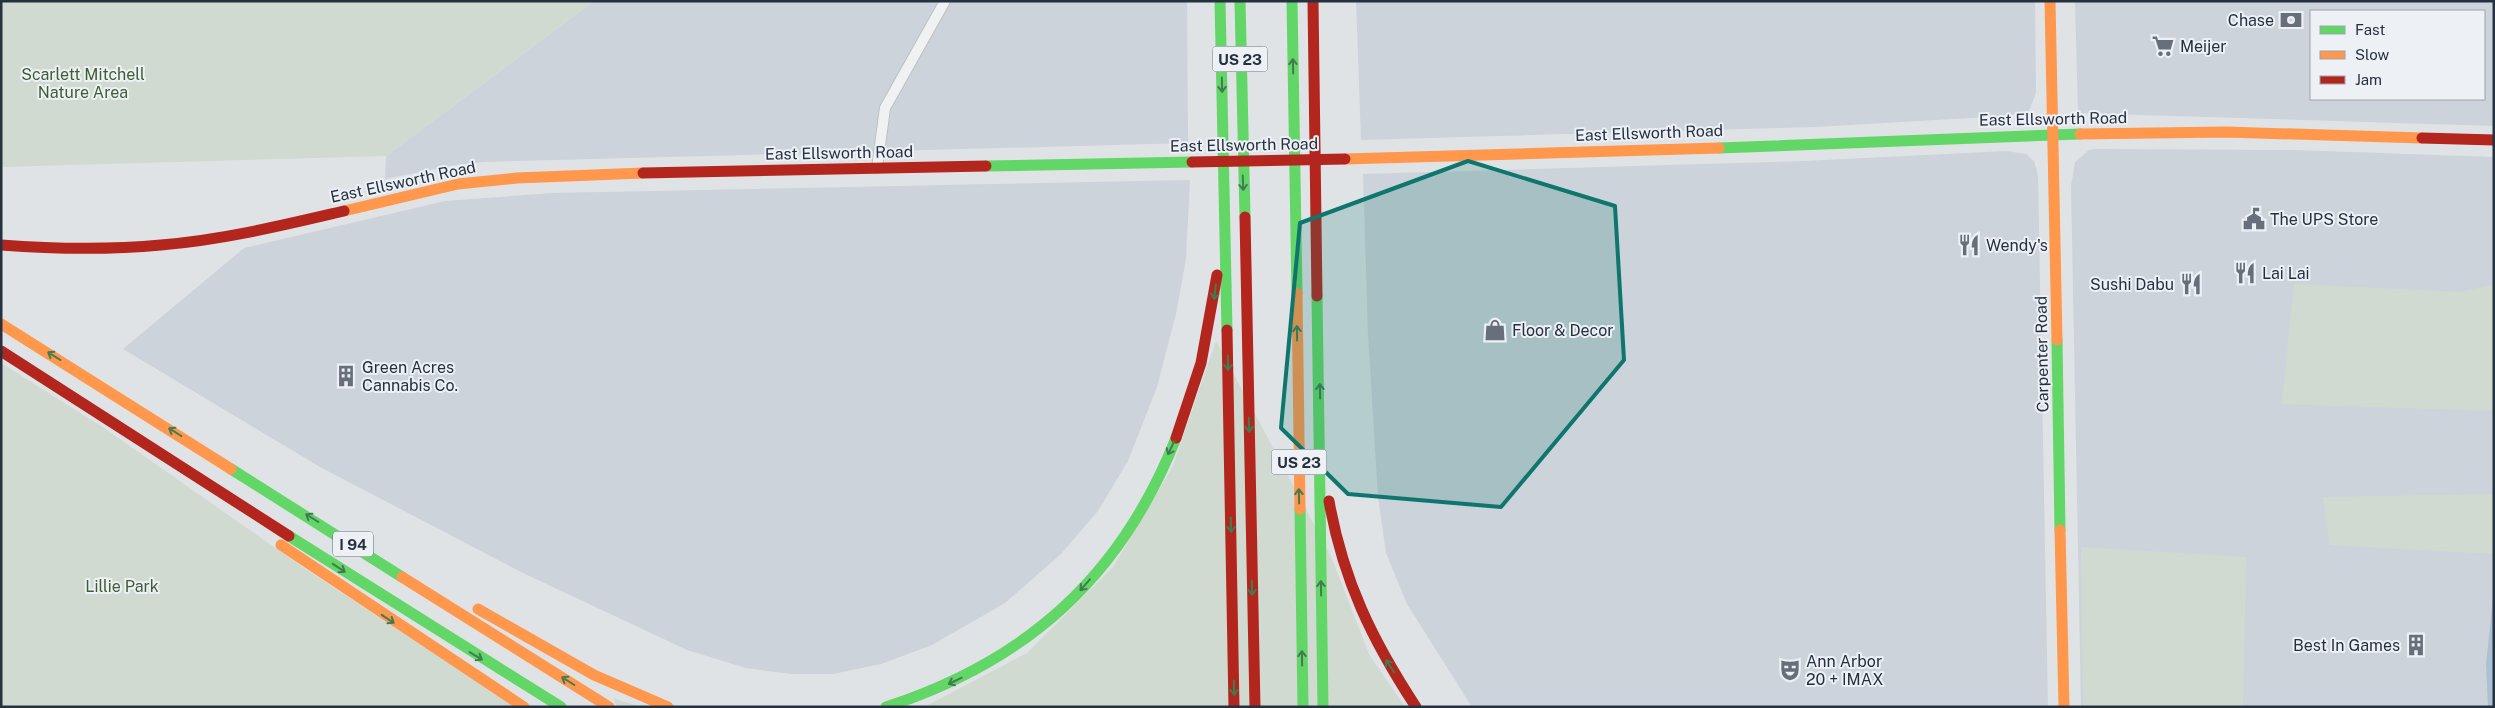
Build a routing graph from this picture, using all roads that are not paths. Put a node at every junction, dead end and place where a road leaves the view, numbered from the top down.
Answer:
1 (945, 1) edge
2 (1220, 1) edge
3 (1240, 1) edge
4 (1292, 1) edge
5 (1313, 1) edge
6 (2050, 1) edge
7 (2053, 134) junction
8 (2494, 140) edge
9 (876, 168) junction
10 (1225, 209) junction
11 (1, 245) edge
12 (1, 324) edge
13 (1, 351) edge
14 (1321, 440) junction
15 (225, 494) junction
16 (392, 569) junction
17 (524, 707) edge
18 (561, 707) edge
19 (609, 707) edge
20 (668, 707) edge
21 (886, 707) edge
22 (1234, 707) edge
23 (1255, 707) edge
24 (1303, 707) edge
25 (1323, 707) edge
26 (1416, 707) edge
27 (2064, 707) edge

1 - 9 street
2 -> 10 main road
3 -> 23 main road, US 23
24 -> 4 main road, US 23
14 -> 5 main road
6 - 7 main road, Carpenter Road
7 - 8 main road, East Ellsworth Road
7 - 9 main road, East Ellsworth Road, bridge
7 - 27 main road, Carpenter Road
9 - 11 main road, East Ellsworth Road
10 -> 21 main road
10 -> 22 main road
16 -> 12 main road, I 94
13 - 15 main road, I 94
25 -> 14 main road
26 -> 14 main road
15 -> 17 main road
15 -> 18 main road, I 94
19 -> 16 main road, I 94
16 - 20 main road

